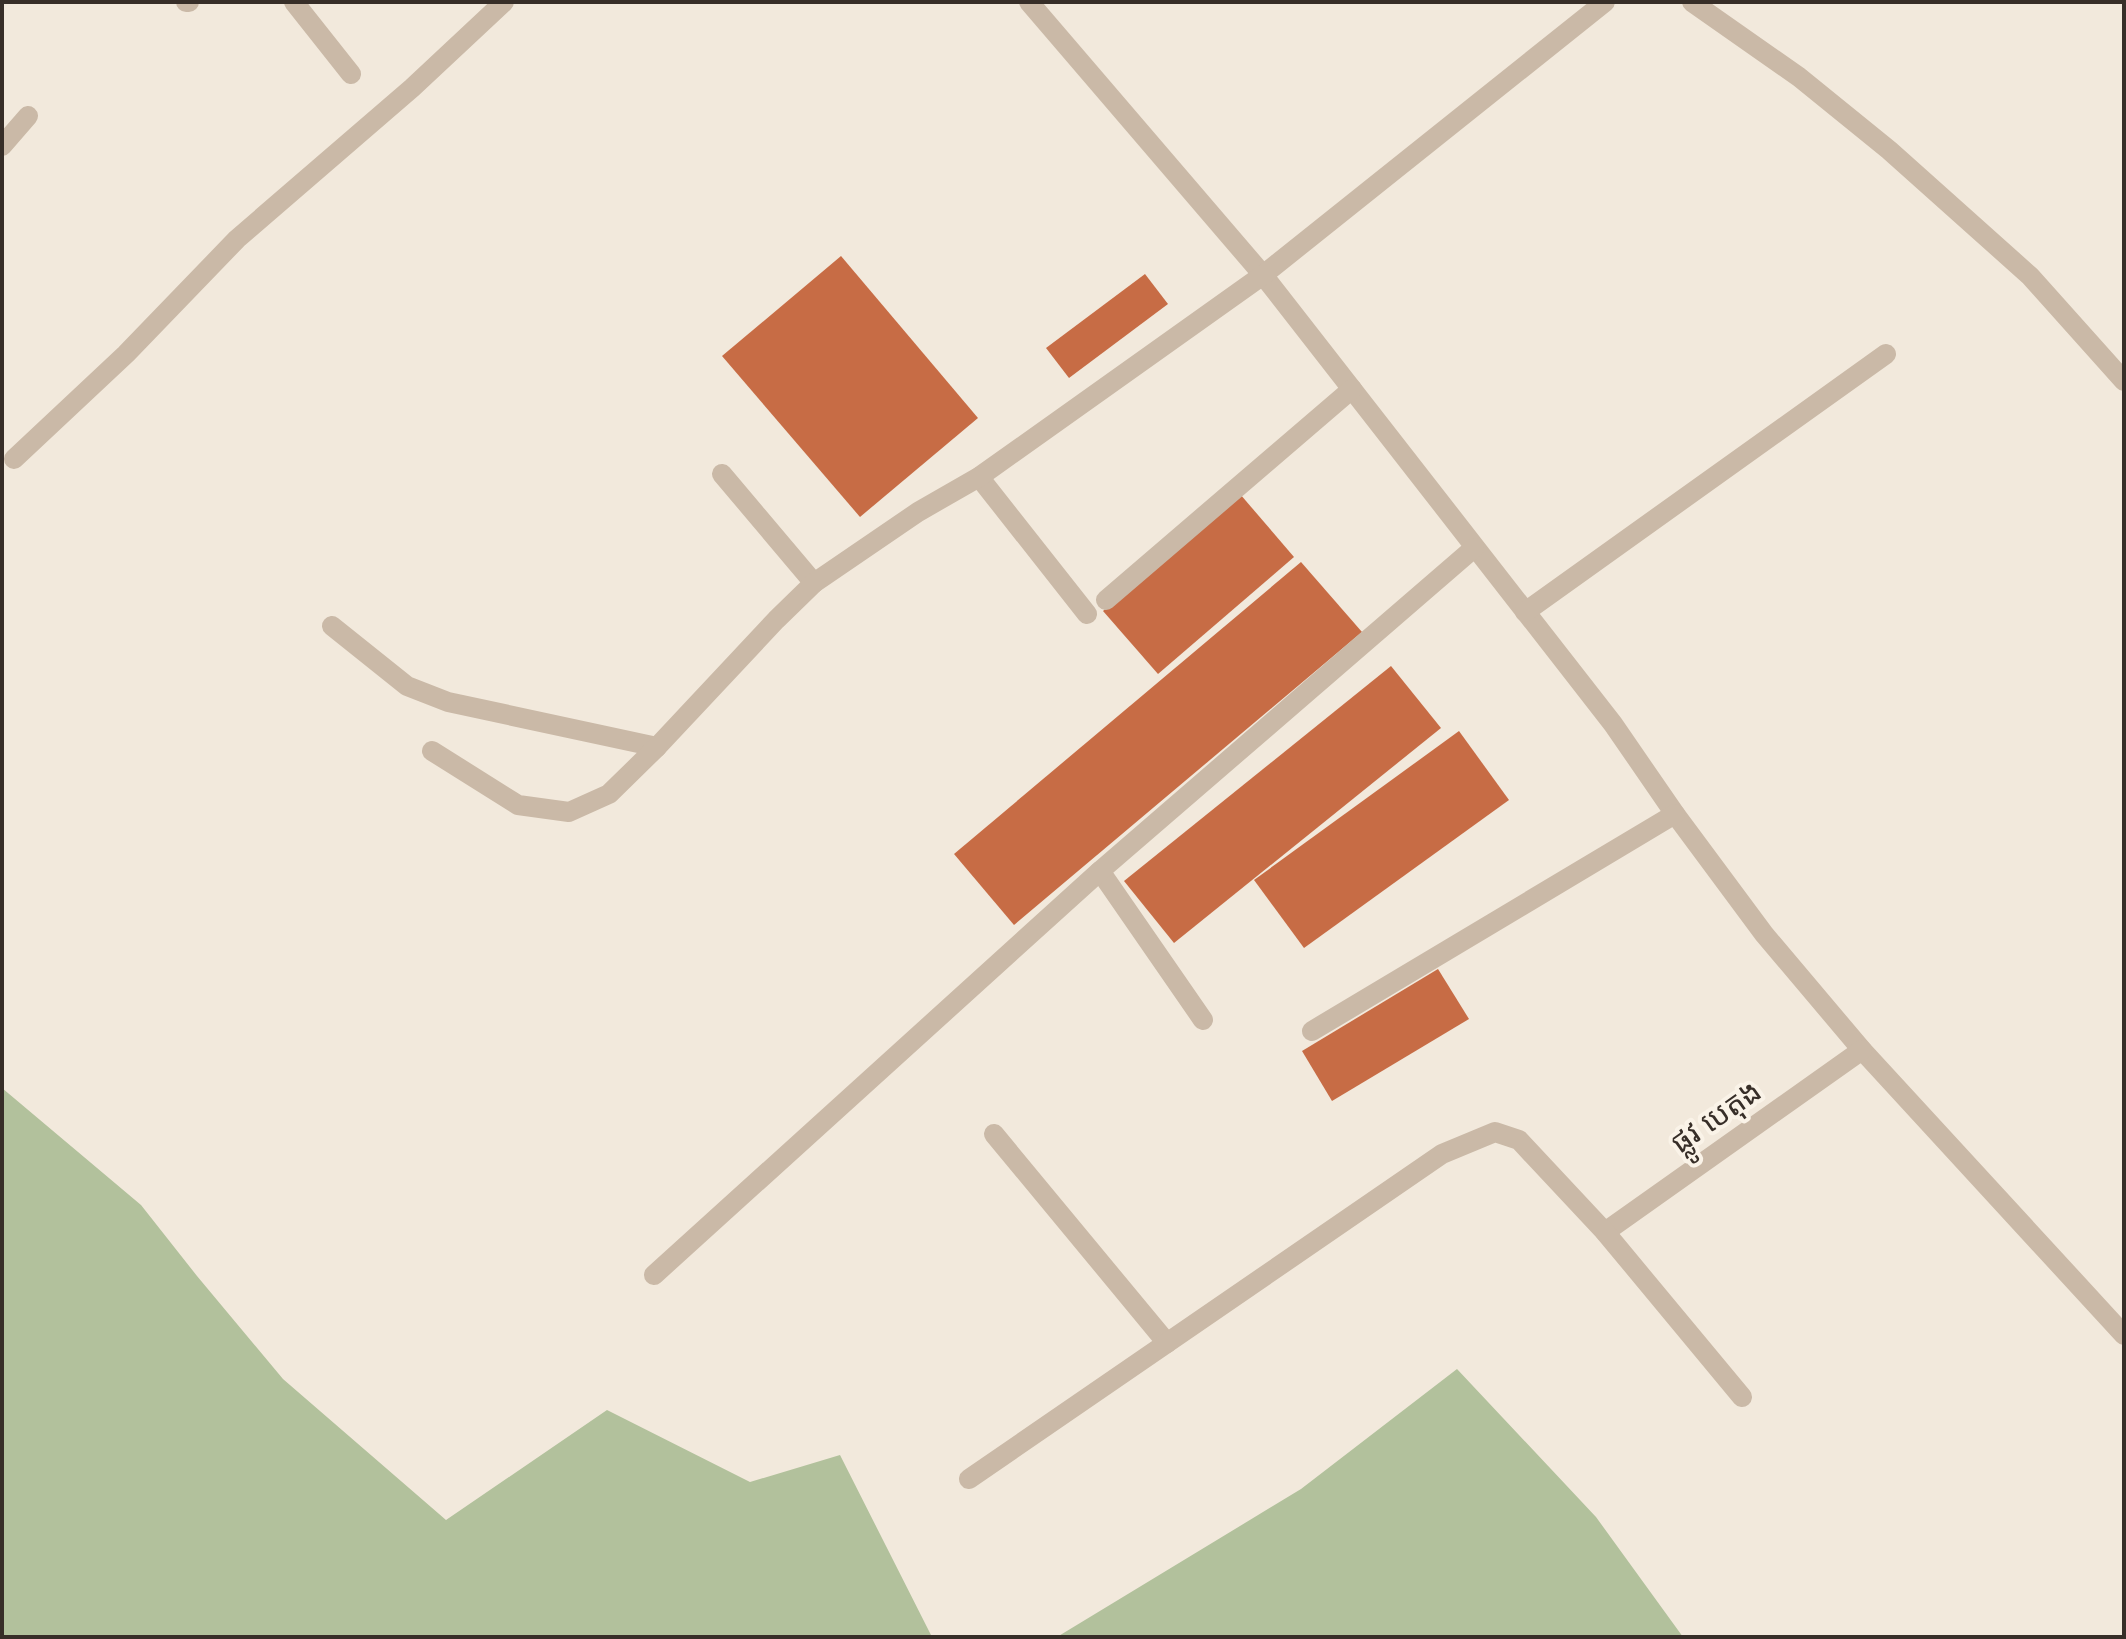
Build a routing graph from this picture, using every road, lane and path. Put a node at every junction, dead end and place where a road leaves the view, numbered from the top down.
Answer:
1 (294, 2) edge
2 (504, 2) edge
3 (1029, 2) edge
4 (1605, 2) edge
5 (1692, 2) edge
6 (351, 74) dead end
7 (28, 116) dead end
8 (2, 146) edge
9 (1263, 275) junction
10 (1886, 354) dead end
11 (2124, 381) edge
12 (1352, 389) junction
13 (14, 459) dead end
14 (722, 474) dead end
15 (979, 477) junction
16 (1474, 548) junction
17 (814, 583) junction
18 (1106, 600) dead end
19 (1525, 612) junction
20 (1087, 614) dead end
21 (332, 626) dead end
22 (657, 747) junction
23 (432, 751) dead end
24 (1675, 814) junction
25 (1100, 871) junction
26 (1203, 1020) dead end
27 (1312, 1031) dead end
28 (1862, 1050) junction
29 (994, 1134) dead end
30 (1605, 1232) junction
31 (654, 1275) dead end
32 (2124, 1335) edge
33 (1167, 1343) junction
34 (1742, 1397) dead end
35 (969, 1479) dead end

1 - 6 street
2 - 13 street
3 - 9 street
4 - 9 street
5 - 11 street
7 - 8 street
9 - 12 street
9 - 15 street
10 - 19 street
12 - 16 street
12 - 18 street
14 - 17 street
15 - 17 street
15 - 20 street
16 - 19 street
16 - 25 street
17 - 22 street
19 - 24 street
21 - 22 street
22 - 23 street
24 - 27 street
24 - 28 street
25 - 26 street
25 - 31 street
28 - 30 street, ផ្លូវ បេតុង
28 - 32 street
29 - 33 street
30 - 33 street
30 - 34 street
33 - 35 street

